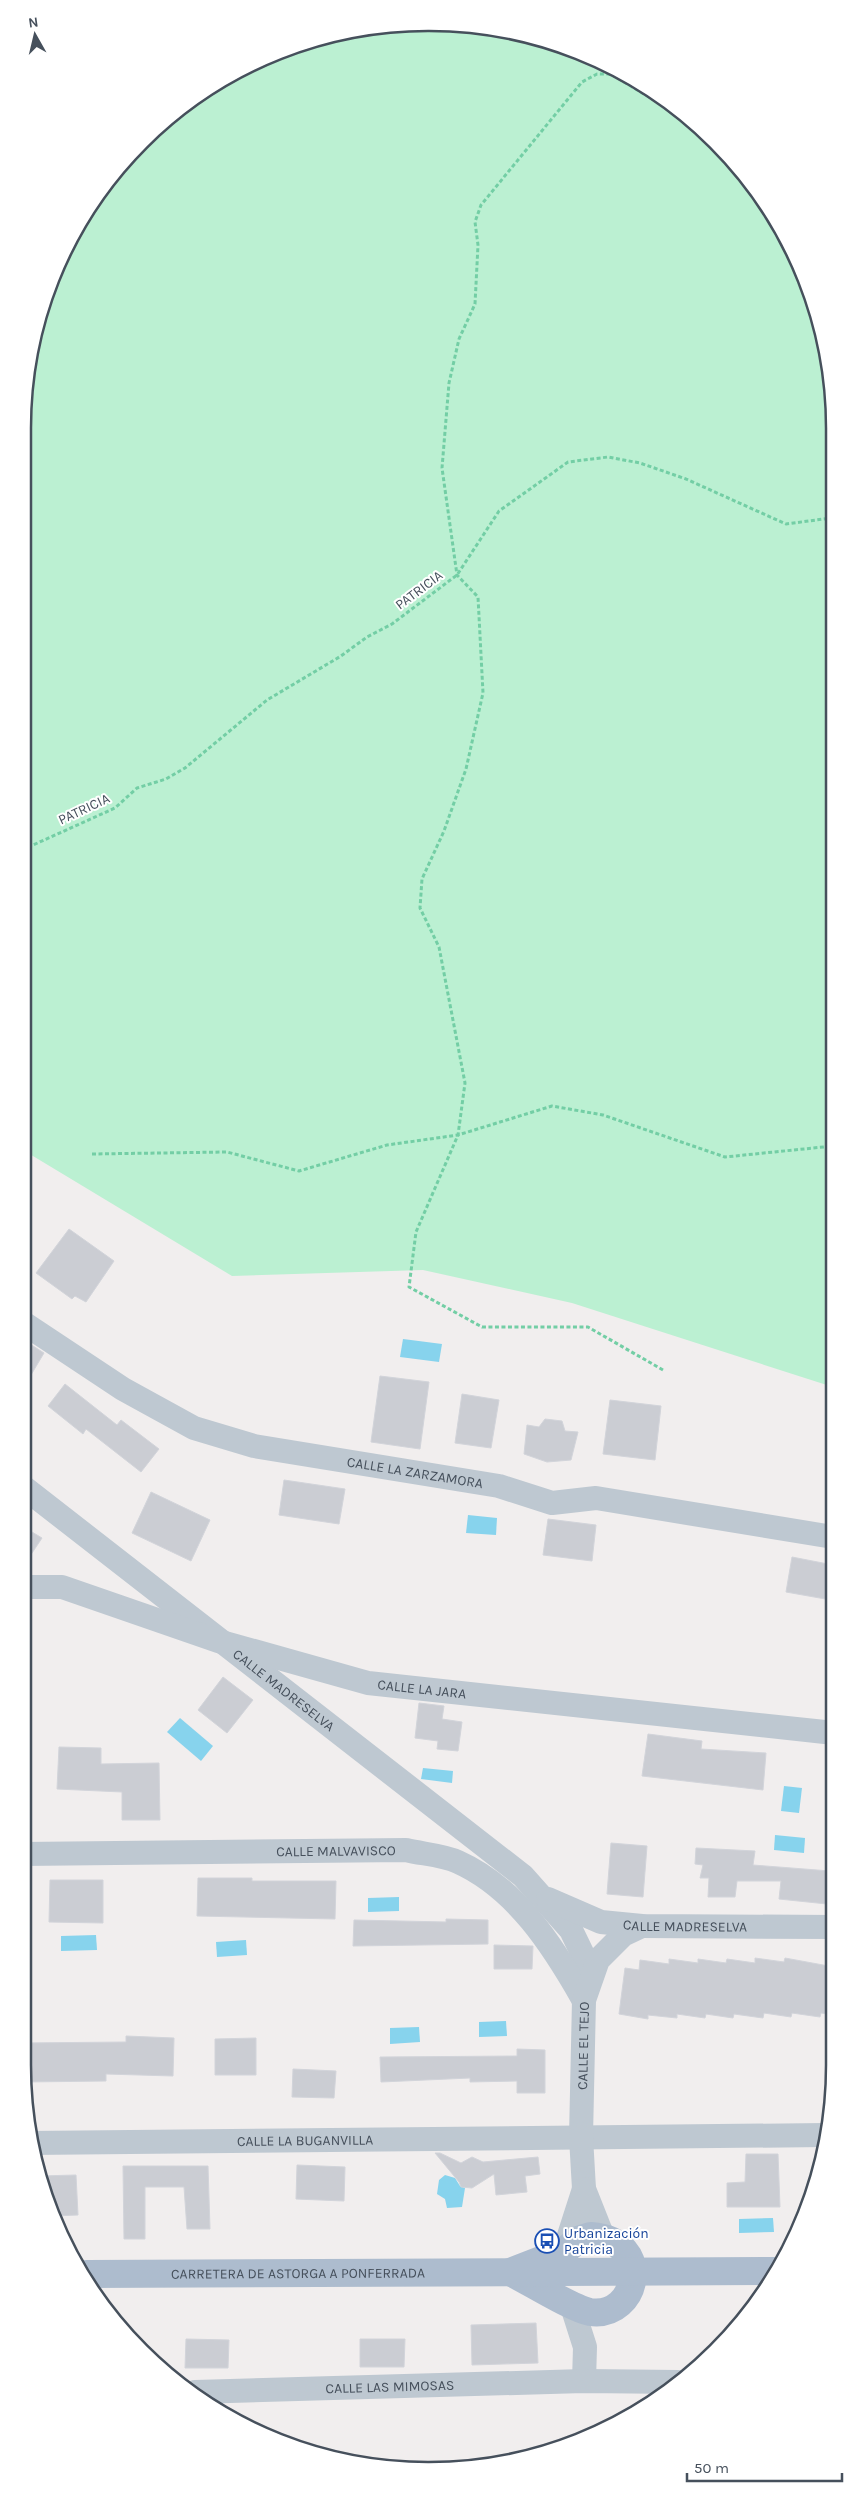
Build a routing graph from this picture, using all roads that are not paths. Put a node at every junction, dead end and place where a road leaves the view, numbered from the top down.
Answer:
1 (31, 1328) edge
2 (31, 1493) edge
3 (826, 1536) edge
4 (31, 1587) edge
5 (218, 1640) junction
6 (826, 1732) edge
7 (31, 1854) edge
8 (542, 1897) junction
9 (642, 1926) junction
10 (826, 1926) edge
11 (584, 2000) junction
12 (819, 2135) edge
13 (581, 2137) junction
14 (39, 2143) edge
15 (584, 2189) junction
16 (560, 2262) junction
17 (768, 2270) edge
18 (692, 2271) junction
19 (510, 2272) junction
20 (620, 2272) junction
21 (91, 2274) edge
22 (571, 2303) junction
23 (585, 2347) junction
24 (584, 2381) junction
25 (667, 2382) edge
26 (203, 2392) edge

1 - 3 street, CALLE LA ZARZAMORA
2 - 5 street, CALLE MADRESELVA
4 - 5 street, CALLE LA JARA
5 - 6 street, CALLE LA JARA
5 - 8 street, CALLE MADRESELVA
7 - 11 street, CALLE MALVAVISCO
8 - 9 street, CALLE MADRESELVA
8 - 11 street, CALLE MADRESELVA
9 - 10 street, CALLE MADRESELVA
9 - 11 street, CALLE EL TEJO
11 - 13 street, CALLE EL TEJO
12 - 13 street, CALLE LA BUGANVILLA
13 - 14 street, CALLE LA BUGANVILLA
13 - 15 street, CALLE EL TEJO
15 - 16 street
15 - 20 street
16 - 19 main road, CARRETERA DE ASTORGA A PONFERRADA
16 - 20 main road, CARRETERA DE ASTORGA A PONFERRADA
16 - 20 main road, CARRETERA DE ASTORGA A PONFERRADA
16 - 22 main road
17 - 18 main road, CARRETERA DE ASTORGA A PONFERRADA
18 - 20 main road, CARRETERA DE ASTORGA A PONFERRADA
18 - 20 main road, CARRETERA DE ASTORGA A PONFERRADA
19 - 21 main road, CARRETERA DE ASTORGA A PONFERRADA
19 - 22 main road, CARRETERA DE ASTORGA A PONFERRADA
20 - 22 main road, CARRETERA DE ASTORGA A PONFERRADA
20 - 23 street
22 - 23 street
23 - 24 street
24 - 25 street, CALLE LAS MIMOSAS
24 - 26 street, CALLE LAS MIMOSAS

